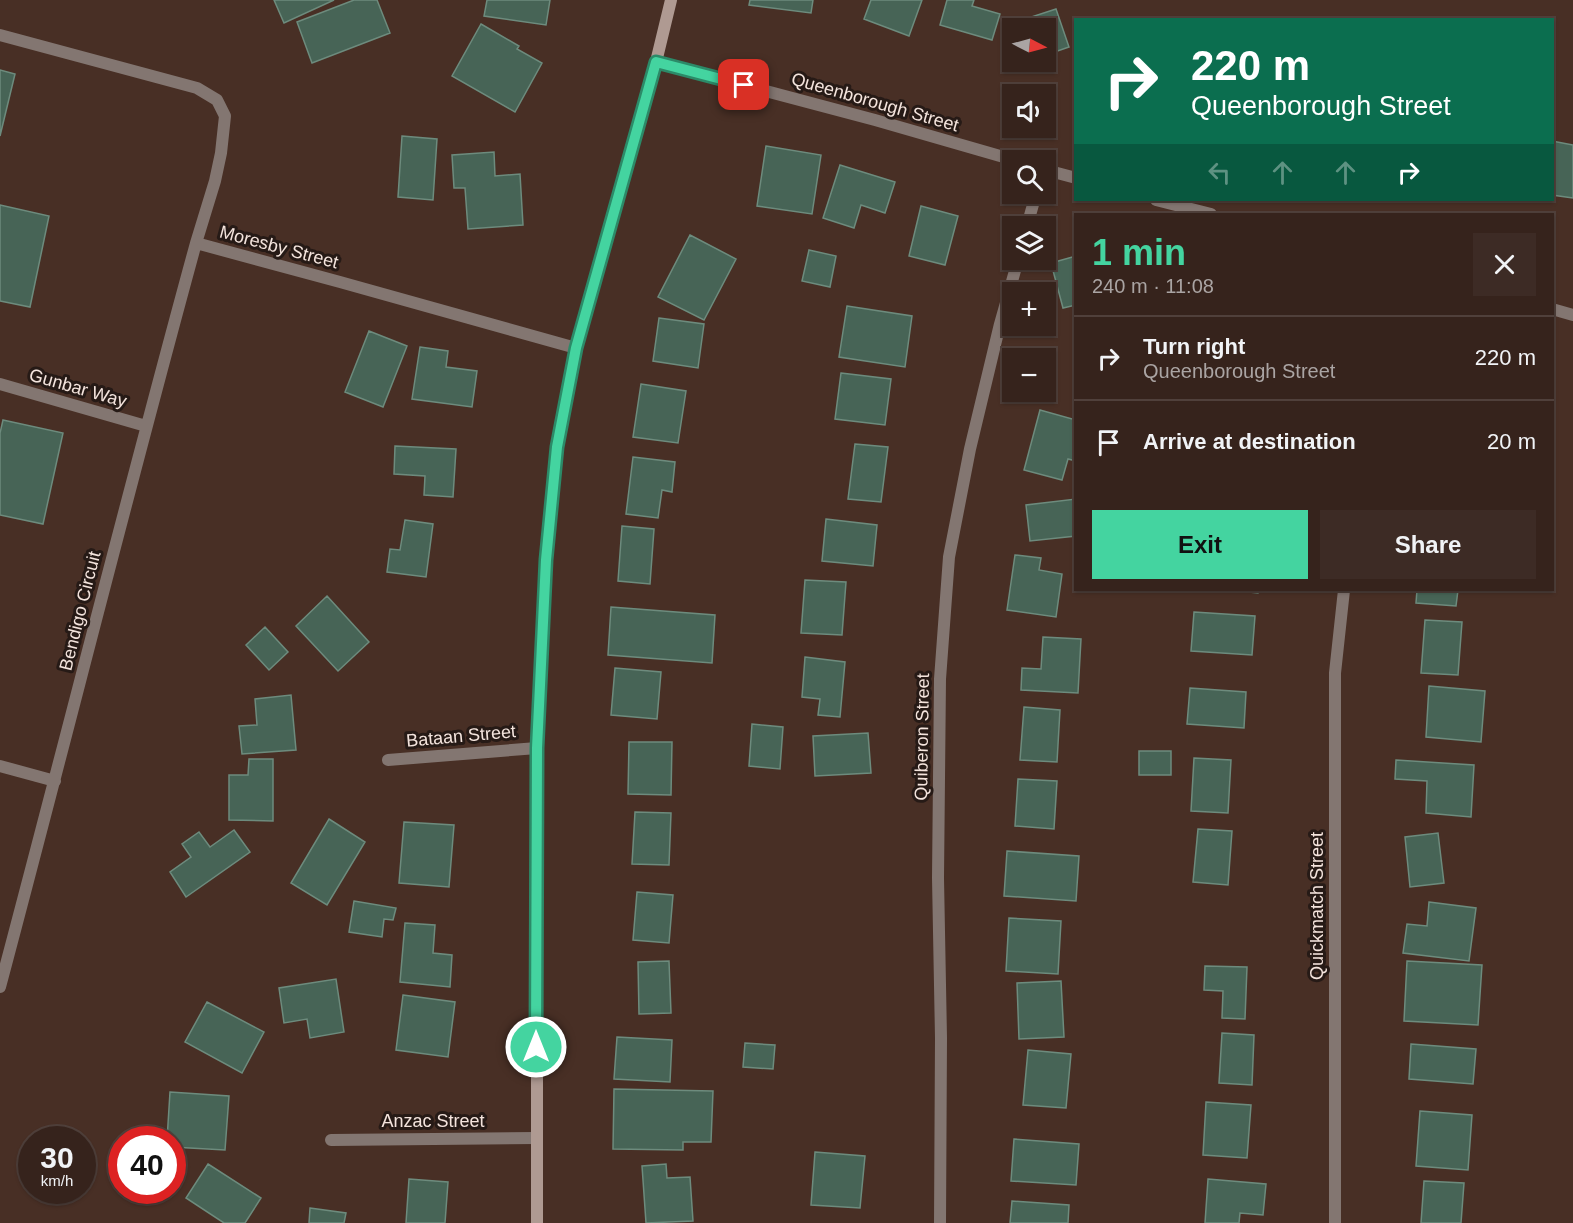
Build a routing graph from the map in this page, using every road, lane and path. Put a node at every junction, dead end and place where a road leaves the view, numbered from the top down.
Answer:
1 (670, 0) edge
2 (0, 35) edge
3 (656, 62) junction
4 (1002, 157) edge
5 (1056, 173) edge
6 (1074, 177) edge
7 (1160, 201) edge
8 (1207, 213) edge
9 (196, 243) junction
10 (1015, 270) edge
11 (1554, 310) edge
12 (1573, 315) edge
13 (576, 348) junction
14 (0, 384) edge
15 (146, 426) junction
16 (1344, 591) edge
17 (537, 748) junction
18 (388, 760) dead end
19 (0, 766) edge
20 (55, 780) junction
21 (0, 987) edge
22 (536, 1138) junction
23 (331, 1140) dead end
24 (537, 1223) edge
25 (940, 1223) edge
26 (1335, 1223) edge

1 - 3 street
2 - 9 street, Moresby Street
3 - 4 street, Queenborough Street
3 - 13 street
5 - 6 street
7 - 8 street
9 - 13 street, Moresby Street
9 - 15 street, Bendigo Circuit
10 - 25 street, Quiberon Street
11 - 12 street
13 - 17 street
14 - 15 street, Gunbar Way
15 - 20 street, Bendigo Circuit
16 - 26 street, Quickmatch Street
17 - 18 street, Bataan Street
17 - 22 street
19 - 20 street
20 - 21 street, Bendigo Circuit
22 - 23 street, Anzac Street
22 - 24 street

